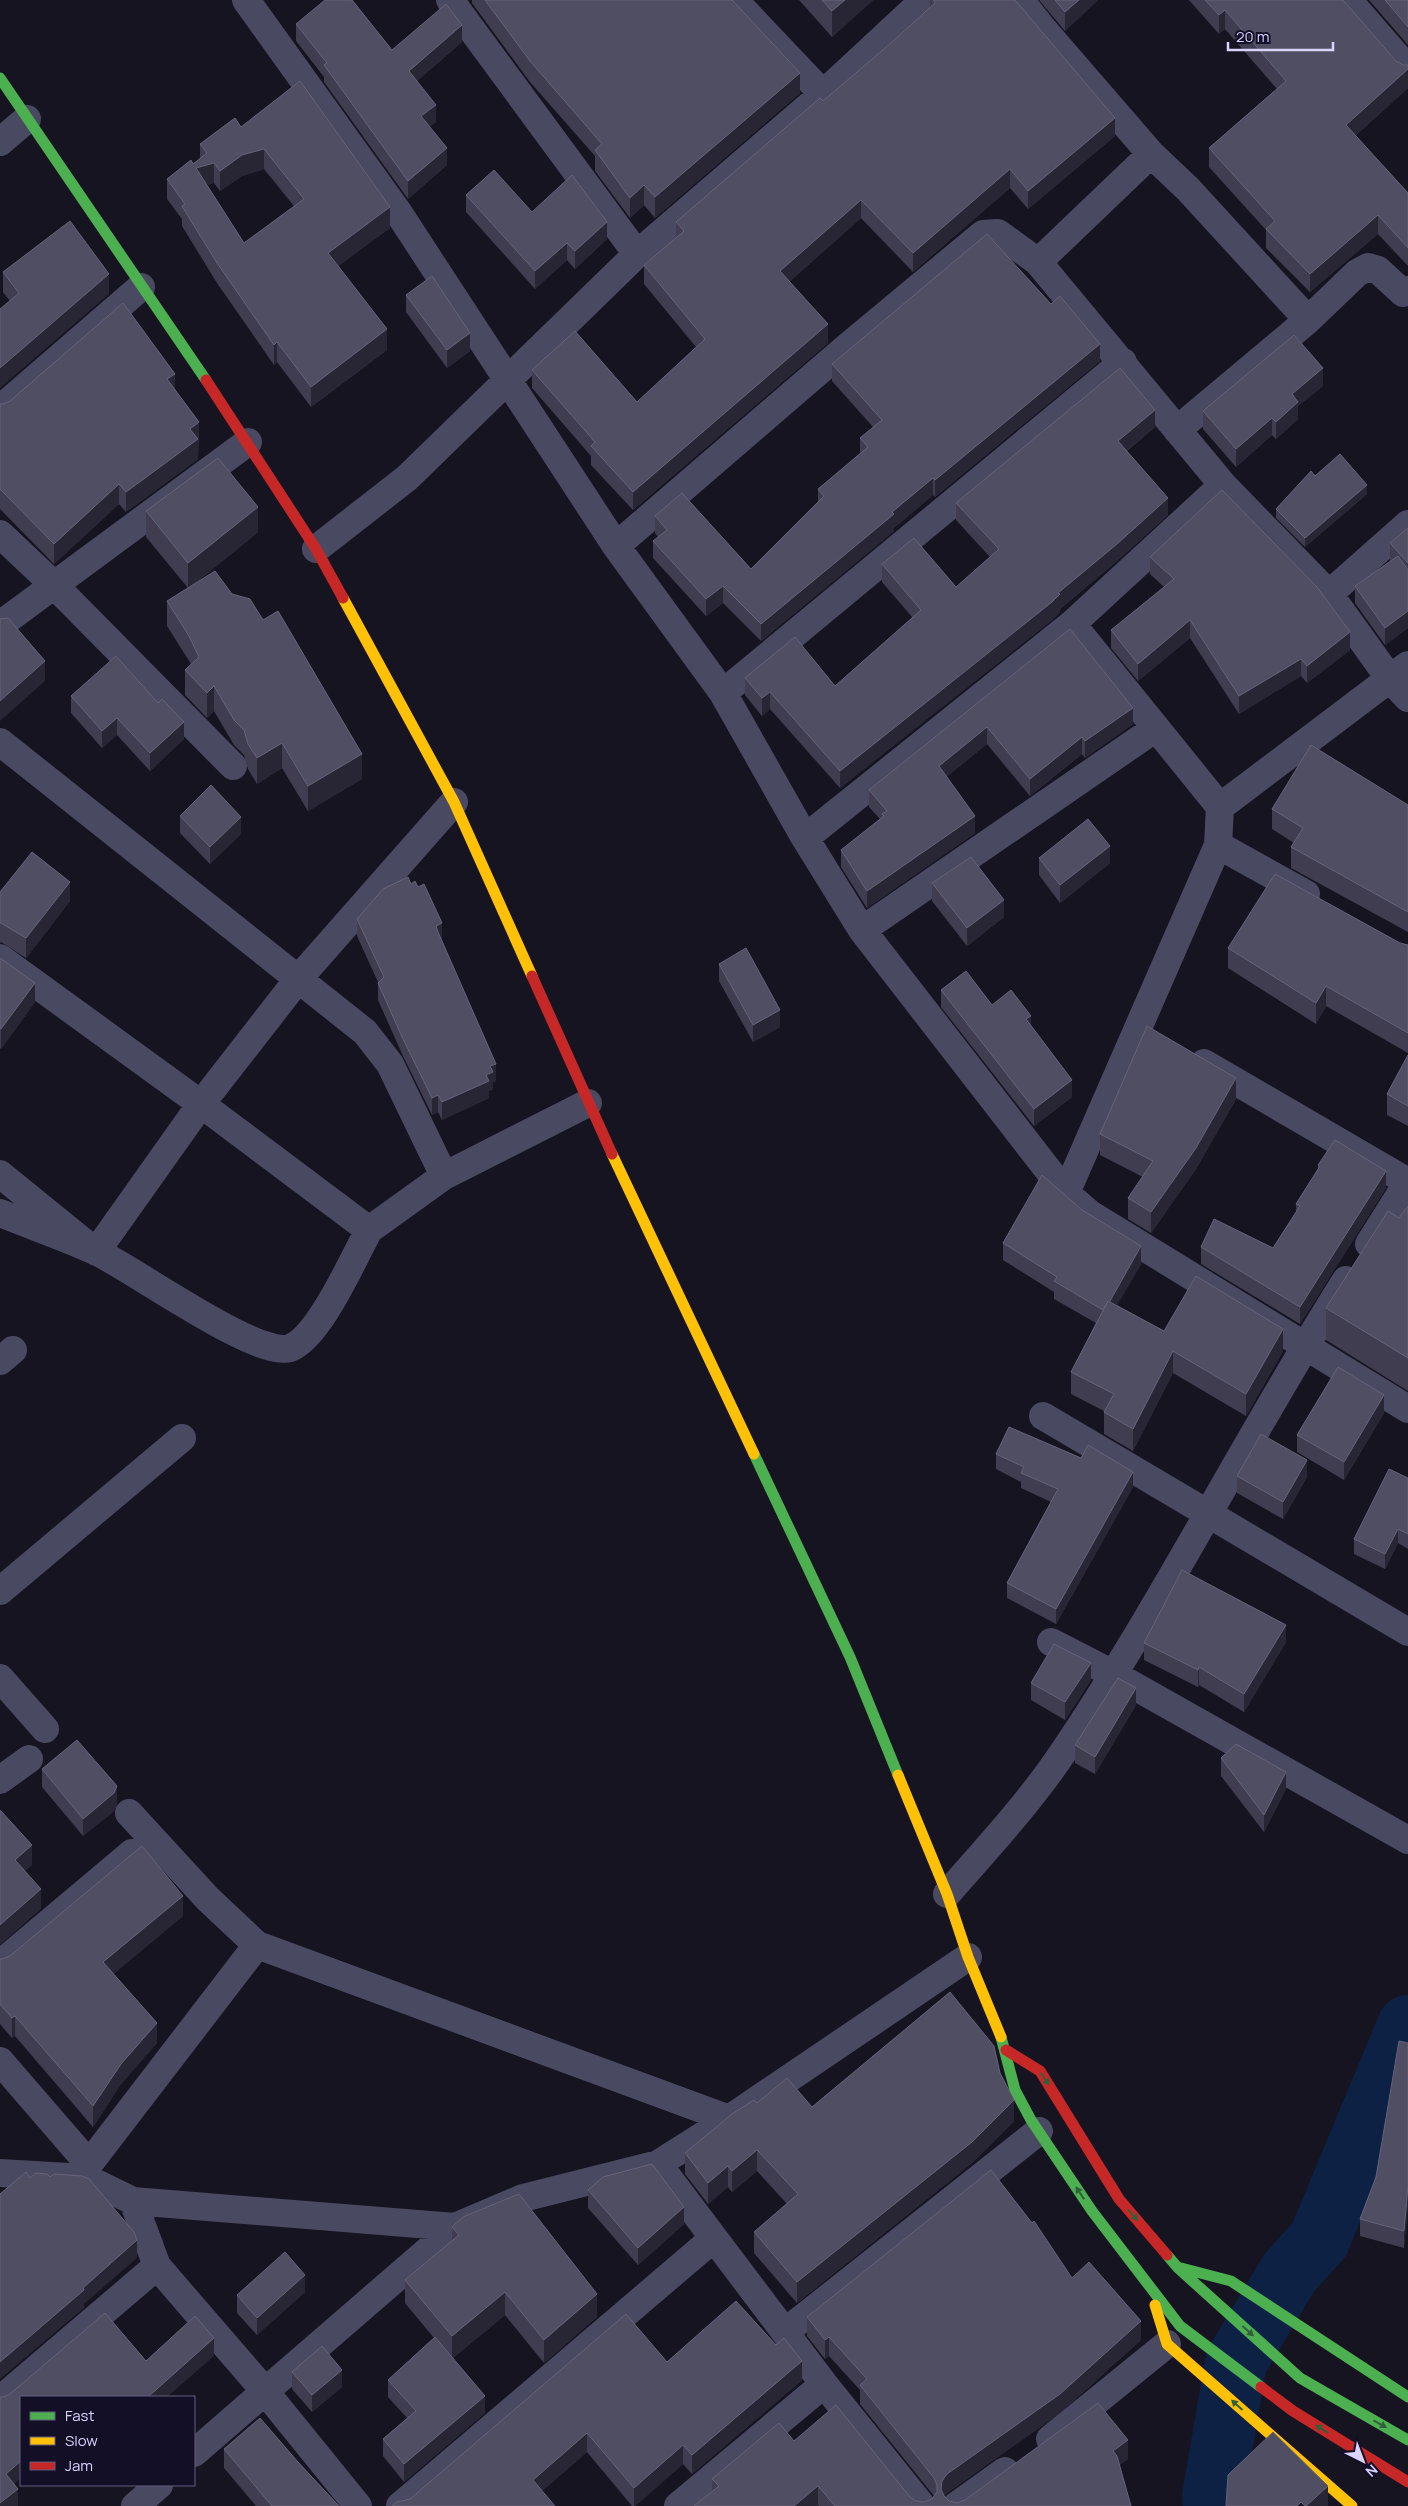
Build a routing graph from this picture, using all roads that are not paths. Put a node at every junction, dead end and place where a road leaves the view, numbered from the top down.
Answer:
1 (246, 0) edge
2 (450, 0) edge
3 (734, 0) edge
4 (924, 0) edge
5 (1020, 0) edge
6 (1348, 0) edge
7 (1408, 69) edge
8 (0, 78) edge
9 (823, 94) junction
10 (27, 119) junction
11 (0, 142) edge
12 (1151, 154) junction
13 (637, 254) junction
14 (1038, 262) junction
15 (141, 287) junction
16 (1408, 290) edge
17 (1308, 320) junction
18 (1123, 362) junction
19 (506, 379) junction
20 (0, 409) edge
21 (1177, 430) junction
22 (248, 442) junction
23 (1223, 485) junction
24 (1408, 524) edge
25 (0, 534) edge
26 (616, 546) junction
27 (316, 549) junction
28 (54, 585) junction
29 (1330, 594) junction
30 (1072, 624) junction
31 (0, 625) edge
32 (1402, 681) edge
33 (723, 693) junction
34 (1156, 728) junction
35 (0, 742) edge
36 (233, 766) dead end
37 (454, 802) junction
38 (1220, 807) junction
39 (805, 838) junction
40 (1218, 845) junction
41 (1330, 907) edge
42 (862, 930) junction
43 (0, 958) edge
44 (299, 978) junction
45 (1139, 1024) junction
46 (588, 1103) junction
47 (202, 1104) junction
48 (0, 1174) edge
49 (444, 1176) junction
50 (1408, 1182) edge
51 (1066, 1193) junction
52 (0, 1213) edge
53 (369, 1230) junction
54 (96, 1252) junction
55 (1305, 1345) junction
56 (1408, 1409) edge
57 (1043, 1416) dead end
58 (182, 1438) dead end
59 (1208, 1514) junction
60 (0, 1592) edge
61 (1408, 1632) edge
62 (1051, 1642) dead end
63 (1113, 1674) junction
64 (0, 1678) edge
65 (46, 1729) dead end
66 (29, 1759) dead end
67 (0, 1780) edge
68 (129, 1813) dead end
69 (1408, 1840) edge
70 (132, 1853) edge
71 (947, 1894) junction
72 (256, 1945) junction
73 (968, 1957) junction
74 (0, 1964) edge
75 (1006, 2050) junction
76 (0, 2061) edge
77 (729, 2119) junction
78 (1039, 2132) junction
79 (658, 2164) junction
80 (87, 2171) junction
81 (0, 2173) edge
82 (133, 2201) junction
83 (455, 2227) junction
84 (714, 2238) junction
85 (157, 2266) junction
86 (1178, 2268) junction
87 (1149, 2289) junction
88 (785, 2332) junction
89 (1176, 2341) junction
90 (824, 2384) junction
91 (264, 2390) junction
92 (1408, 2398) edge
93 (0, 2400) edge
94 (1408, 2440) edge
95 (195, 2452) edge
96 (1408, 2482) edge
97 (158, 2486) edge
98 (135, 2506) edge
99 (358, 2506) edge
100 (400, 2506) edge
101 (678, 2506) edge
102 (922, 2506) edge
103 (956, 2506) edge
104 (1352, 2506) edge

1 - 19 street
2 - 13 street
3 - 9 street
4 - 9 street
5 - 12 street
6 - 7 street
8 - 10 main road
9 - 13 street
10 - 11 street
10 - 15 main road
12 - 14 street
12 - 17 street
13 - 19 street
14 - 18 street
14 - 26 street
15 - 20 street
15 - 22 main road
16 - 17 street
17 - 21 street
18 - 21 street
18 - 33 street
19 - 26 street
19 - 27 street
21 - 23 street
22 - 27 main road
22 - 28 street
23 - 29 street
23 - 30 street
24 - 29 street
25 - 28 street
26 - 33 street
27 - 37 main road
28 - 31 street
28 - 36 street
29 - 32 street
30 - 34 street
30 - 39 street
32 - 38 street
33 - 39 street
34 - 38 street
34 - 42 street
35 - 44 street
37 - 44 street
37 - 46 main road
38 - 40 street
39 - 42 street
40 - 41 street
40 - 45 street
42 - 51 street
43 - 47 street
44 - 47 street
44 - 49 street
45 - 50 street
45 - 51 street
46 - 49 street
46 - 71 main road
47 - 53 street
47 - 54 street
48 - 54 street
49 - 53 street
50 - 55 street
51 - 55 street
52 - 54 street
53 - 54 street
55 - 56 street
55 - 59 street
57 - 59 street
58 - 60 street
59 - 61 street
59 - 63 street
62 - 63 street
63 - 69 street
63 - 71 street
64 - 65 street
66 - 67 street
68 - 72 street
70 - 74 street
71 - 73 main road
72 - 77 street
72 - 80 street
73 - 75 main road
73 - 77 street
75 - 78 main road
75 -> 86 main road
76 - 80 street
77 - 79 street
87 -> 78 main road
78 - 88 street
79 - 83 street
79 - 84 street
80 - 81 street
80 - 82 street
82 - 83 street
82 - 85 street
83 - 91 street
84 - 88 street
84 - 100 street
85 - 91 street
85 - 93 street
86 - 92 main road
86 -> 94 main road
87 - 89 main road
87 - 89 main road
88 - 90 street
96 -> 89 main road
89 - 103 street
104 -> 89 main road
90 - 101 street
90 - 102 street
91 - 95 street
91 - 99 street
97 - 98 street

